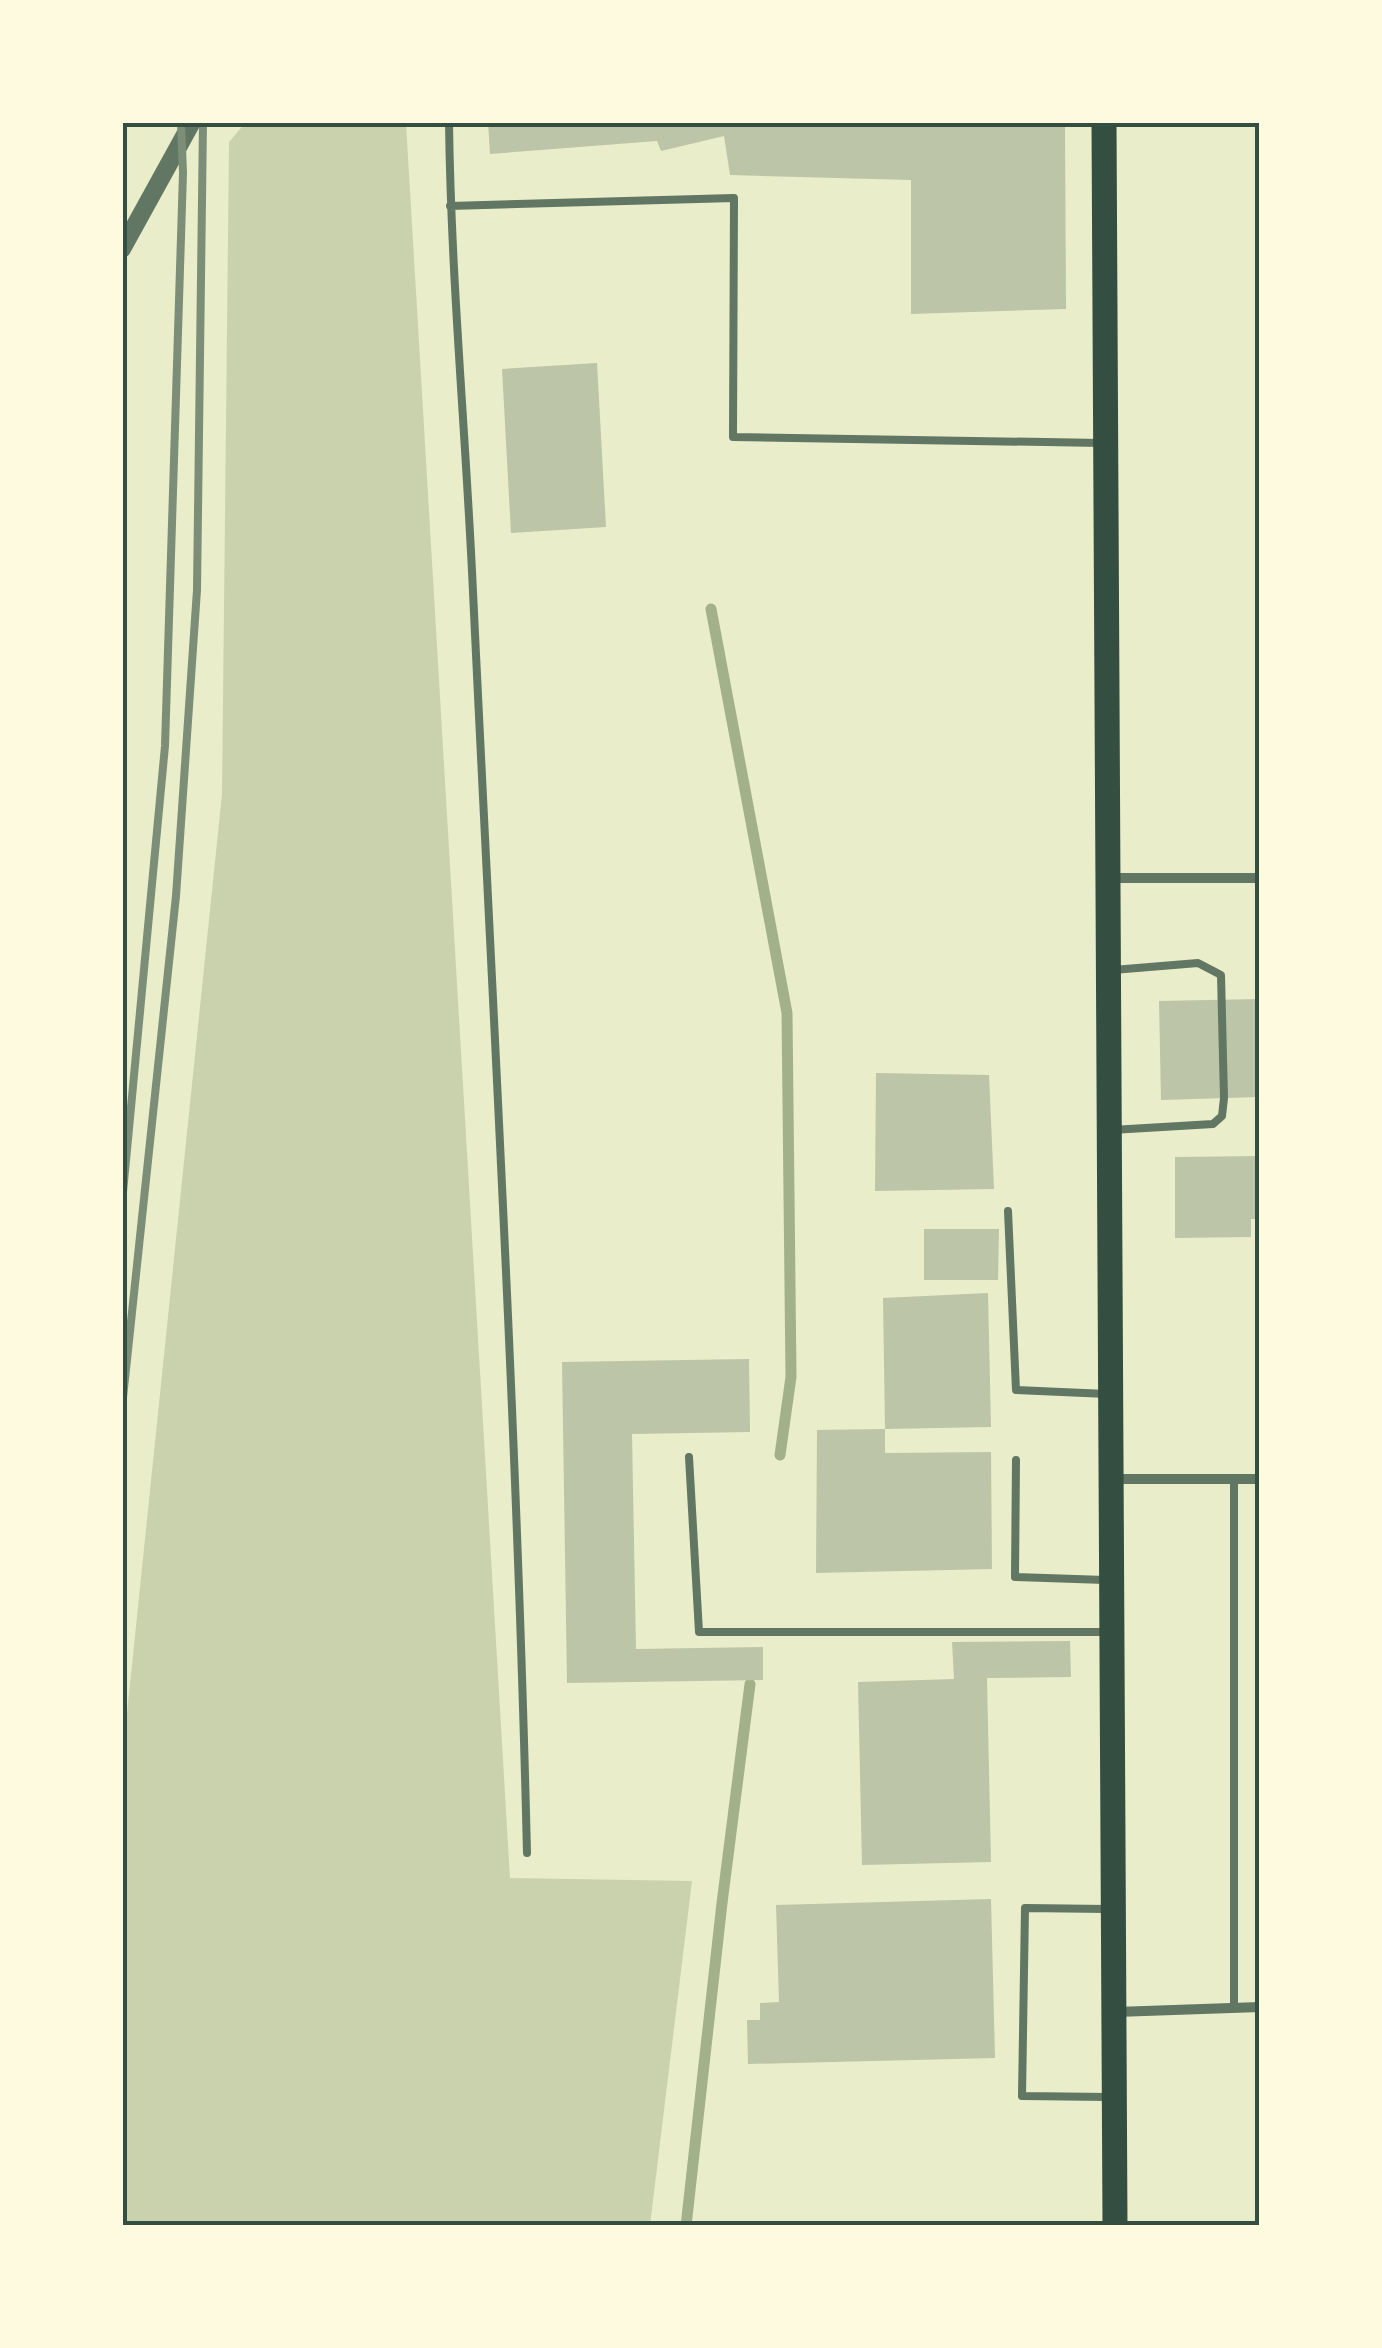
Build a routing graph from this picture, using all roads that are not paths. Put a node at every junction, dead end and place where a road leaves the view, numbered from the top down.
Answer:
1 (192, 122) edge
2 (449, 122) edge
3 (1104, 122) edge
4 (450, 206) junction
5 (122, 249) edge
6 (1106, 443) junction
7 (1108, 878) junction
8 (1260, 878) edge
9 (1109, 970) junction
10 (1110, 1130) junction
11 (1008, 1210) dead end
12 (1109, 1394) junction
13 (689, 1457) dead end
14 (1016, 1460) dead end
15 (1109, 1479) junction
16 (1234, 1479) junction
17 (1260, 1479) edge
18 (1110, 1580) junction
19 (1110, 1632) junction
20 (527, 1853) dead end
21 (1111, 1910) junction
22 (1260, 2007) edge
23 (1234, 2008) junction
24 (1112, 2012) junction
25 (1112, 2097) junction
26 (1114, 2226) edge

1 - 5 street
2 - 4 lane
3 - 6 main road
4 - 6 lane
4 - 20 lane
6 - 7 main road
7 - 8 street
7 - 9 main road
9 - 10 main road
9 - 10 lane
10 - 12 main road
11 - 12 lane
12 - 15 main road
13 - 19 lane
14 - 18 lane
15 - 16 street
15 - 18 main road
16 - 17 street
16 - 23 lane
18 - 19 main road
19 - 21 main road
21 - 24 main road
21 - 25 lane
22 - 23 street
23 - 24 street
24 - 25 main road
25 - 26 main road

